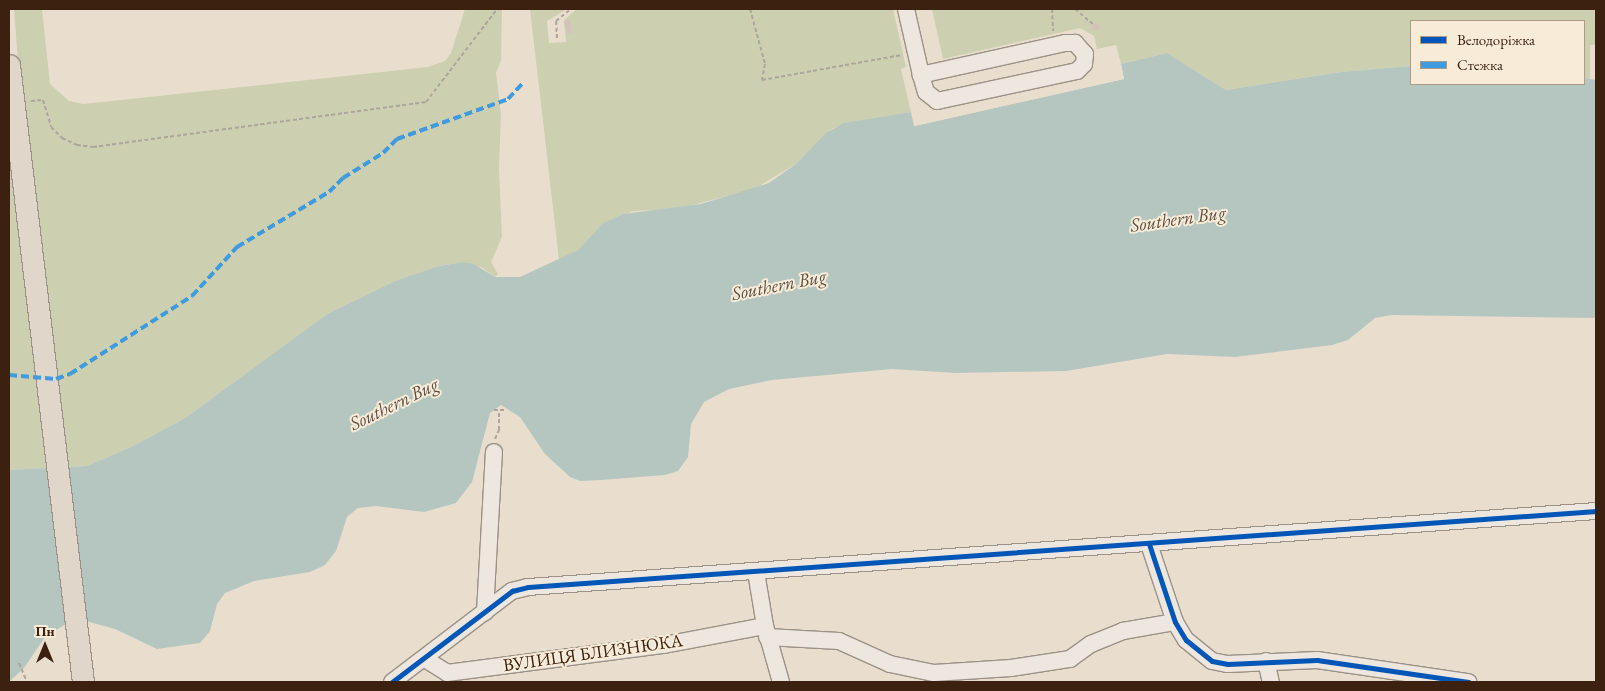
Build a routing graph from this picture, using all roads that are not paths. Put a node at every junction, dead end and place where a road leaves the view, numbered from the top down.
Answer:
1 (906, 9) edge
2 (9, 65) edge
3 (922, 75) junction
4 (494, 452) road end
5 (1596, 511) edge
6 (1149, 544) junction
7 (756, 572) junction
8 (485, 612) junction
9 (1174, 622) junction
10 (766, 632) junction
11 (425, 659) junction
12 (1266, 661) junction
13 (83, 682) edge
14 (392, 682) edge
15 (780, 682) edge
16 (1270, 682) edge
17 (1468, 682) edge

1 - 3 street
2 - 13 main road
3 - 3 street
4 - 8 street
5 - 6 street
6 - 7 street
6 - 9 street
7 - 8 street
7 - 10 street
8 - 11 street
9 - 10 street, ВУЛИЦЯ БЛИЗНЮКА
9 - 12 street
10 - 11 street, ВУЛИЦЯ БЛИЗНЮКА
10 - 15 street
11 - 14 street
12 - 16 street
12 - 17 street

